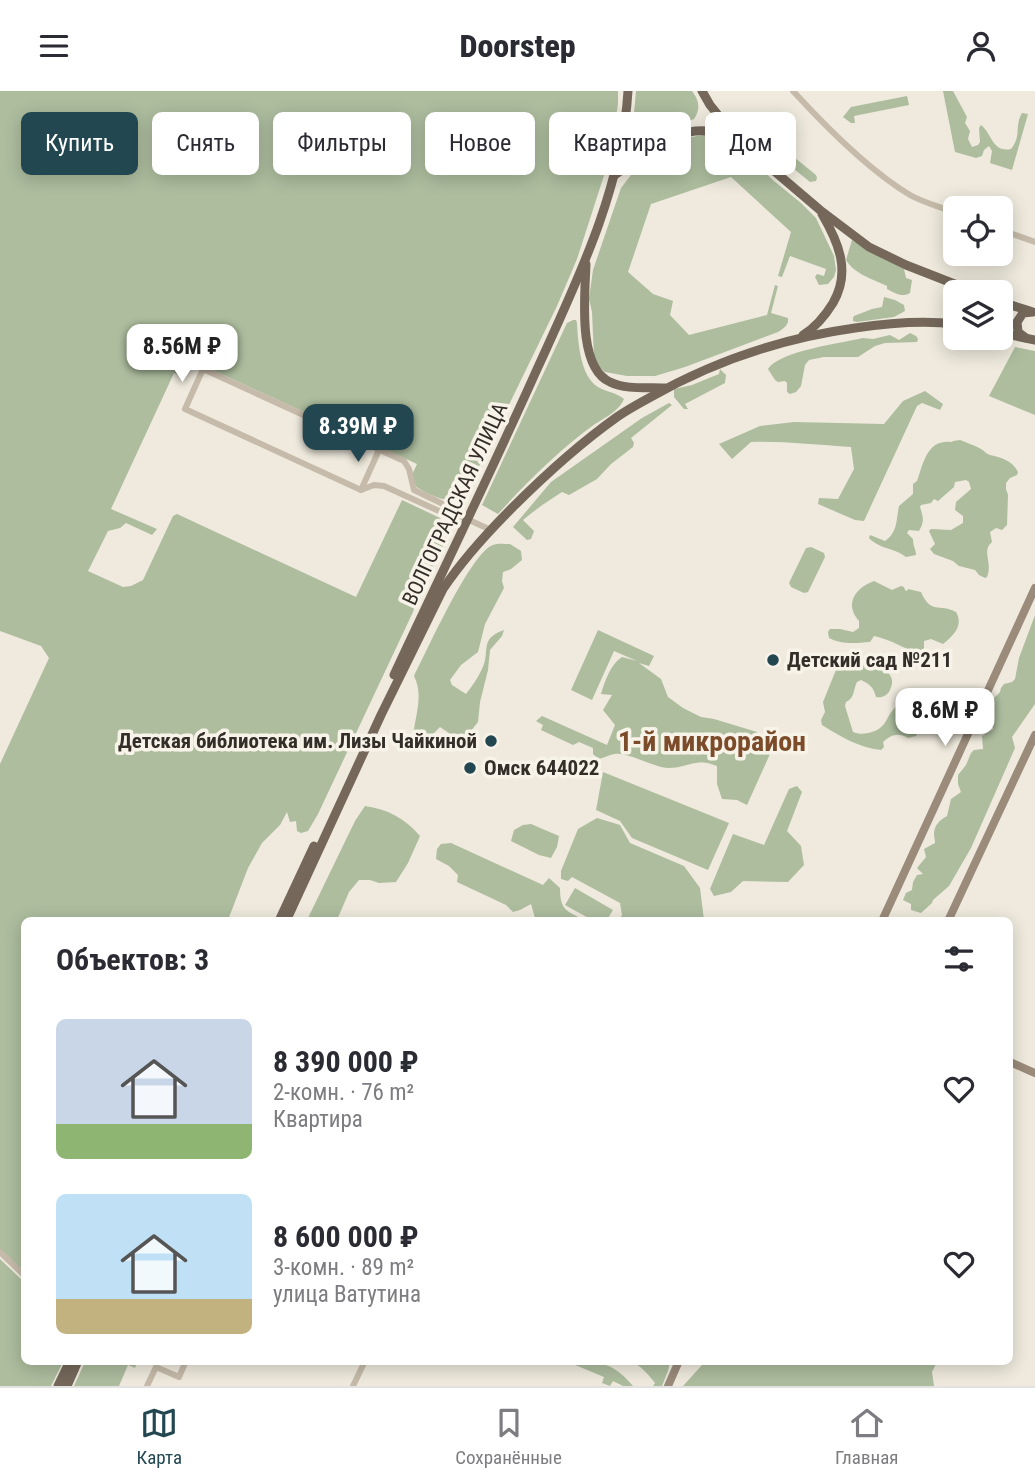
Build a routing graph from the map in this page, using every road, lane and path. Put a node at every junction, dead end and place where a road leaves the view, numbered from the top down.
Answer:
1 (628, 91) edge
2 (702, 91) edge
3 (793, 91) edge
4 (626, 112) edge
5 (716, 112) edge
6 (615, 175) edge
7 (780, 175) edge
8 (943, 208) edge
9 (820, 209) junction
10 (1013, 234) edge
11 (1035, 242) edge
12 (586, 259) junction
13 (945, 280) edge
14 (1013, 306) edge
15 (1034, 312) edge
16 (943, 323) edge
17 (1013, 335) edge
18 (799, 338) junction
19 (1031, 339) edge
20 (666, 388) junction
21 (379, 450) junction
22 (361, 489) junction
23 (458, 515) junction
24 (468, 519) junction
25 (491, 530) junction
26 (1035, 588) edge
27 (1034, 739) edge
28 (281, 917) edge
29 (288, 917) edge
30 (884, 917) edge
31 (950, 917) edge
32 (1013, 1063) edge
33 (1035, 1073) edge
34 (0, 1252) edge
35 (21, 1272) edge
36 (68, 1365) edge
37 (76, 1365) edge
38 (184, 1365) edge
39 (363, 1365) edge
40 (677, 1365) edge
41 (58, 1386) edge
42 (67, 1386) edge
43 (147, 1386) edge
44 (353, 1386) edge
45 (668, 1386) edge

1 - 4 main road, ВОЛГОГРАДСКАЯ УЛИЦА
2 - 5 main road
3 - 8 street
6 - 12 main road, ВОЛГОГРАДСКАЯ УЛИЦА
7 - 9 main road
9 - 13 main road
9 - 18 main road
10 - 11 street
12 - 20 main road
12 - 24 main road, ВОЛГОГРАДСКАЯ УЛИЦА
14 - 15 main road
15 - 19 main road
16 - 18 main road, ВОЛГОГРАДСКАЯ УЛИЦА
17 - 19 main road
18 - 20 main road, ВОЛГОГРАДСКАЯ УЛИЦА
20 - 25 main road, ВОЛГОГРАДСКАЯ УЛИЦА
21 - 22 street
21 - 22 street
21 - 23 street
22 - 23 street
23 - 24 street
24 - 25 street
24 - 28 main road, ВОЛГОГРАДСКАЯ УЛИЦА
25 - 29 main road, ВОЛГОГРАДСКАЯ УЛИЦА
26 - 30 main road
27 - 31 main road
32 - 33 main road
34 - 35 street
36 - 41 main road
37 - 42 main road
38 - 43 street
39 - 44 street
40 - 45 main road

